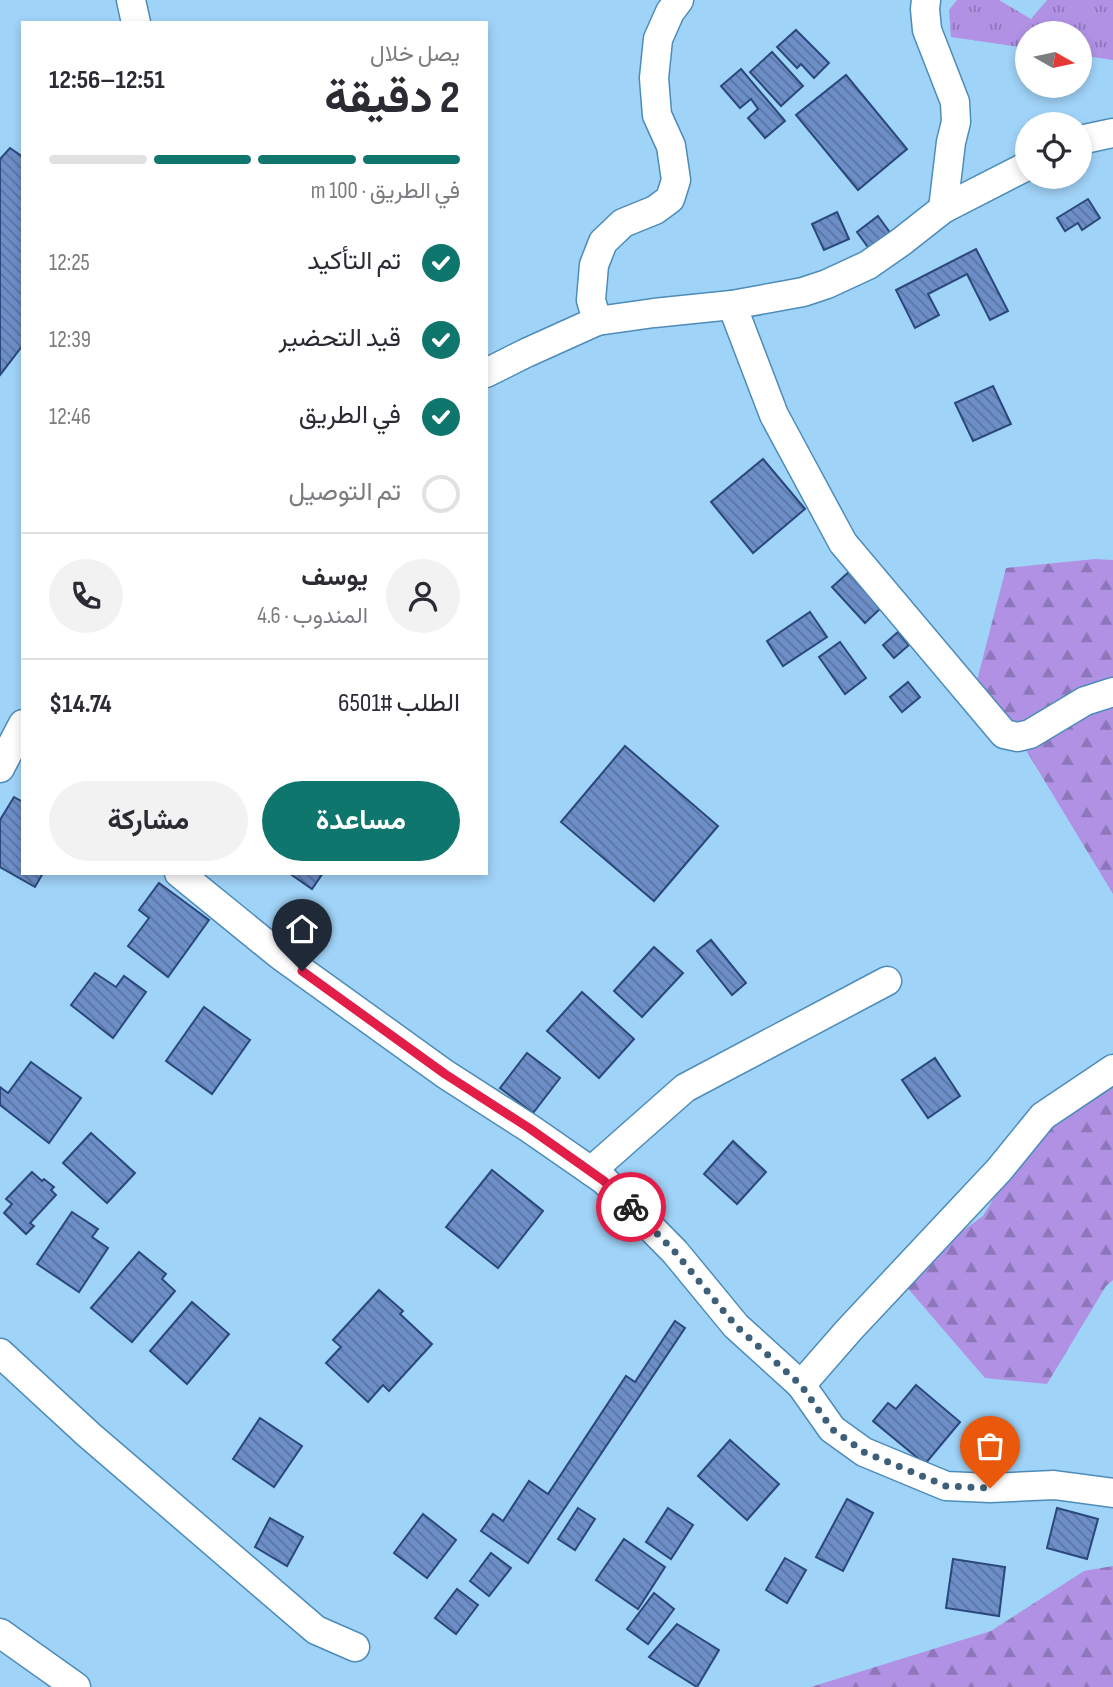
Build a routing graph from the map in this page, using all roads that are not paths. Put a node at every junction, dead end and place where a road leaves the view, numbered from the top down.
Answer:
1 (131, 0) edge
2 (679, 0) edge
3 (926, 0) edge
4 (135, 21) edge
5 (1113, 133) edge
6 (1092, 137) edge
7 (1015, 172) edge
8 (943, 209) junction
9 (732, 305) junction
10 (597, 321) junction
11 (488, 372) edge
12 (1113, 692) edge
13 (21, 730) edge
14 (10, 764) edge
15 (181, 875) edge
16 (887, 981) dead end
17 (1113, 1069) edge
18 (591, 1171) junction
19 (0, 1353) edge
20 (801, 1385) junction
21 (1113, 1493) edge
22 (0, 1633) edge
23 (355, 1647) dead end
24 (76, 1687) edge

1 - 4 street
2 - 10 street
3 - 8 street
5 - 6 street
7 - 8 street
8 - 9 street
9 - 10 street
9 - 12 street
10 - 11 street
13 - 14 street
15 - 18 street
16 - 18 street
17 - 20 street
18 - 20 street
19 - 23 street
20 - 21 street
22 - 24 street

